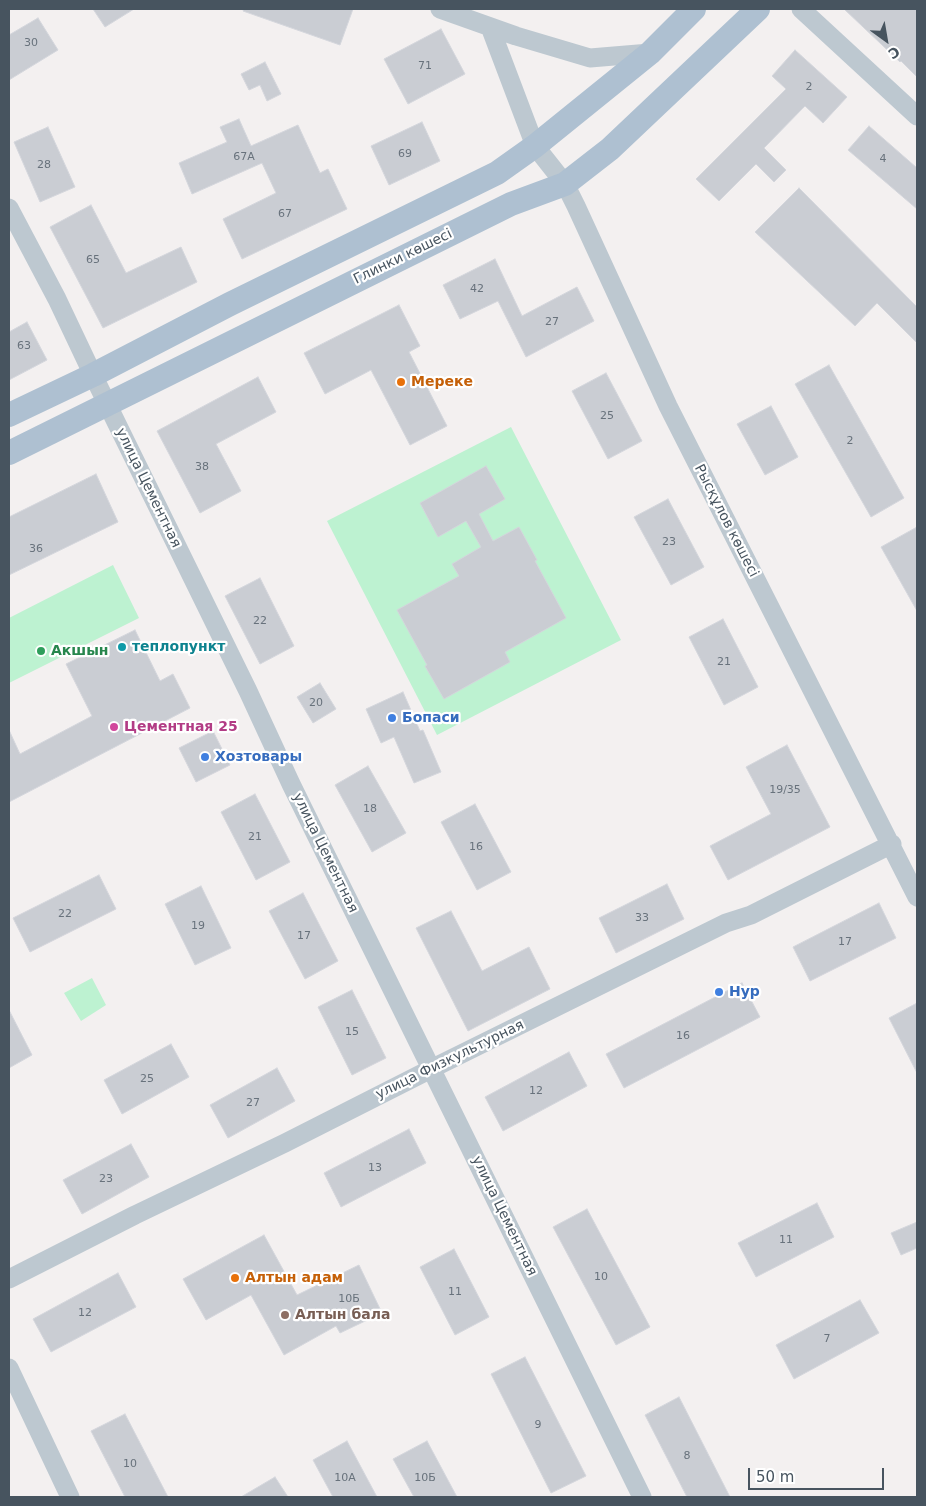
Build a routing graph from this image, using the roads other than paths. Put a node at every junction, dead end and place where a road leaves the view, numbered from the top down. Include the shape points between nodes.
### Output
1 (440, 9) edge
2 (694, 9) edge
3 (758, 9) edge
4 (801, 9) edge
5 (490, 27) junction
6 (650, 53) junction
7 (917, 116) edge
8 (536, 146) junction
9 (565, 184) junction
10 (9, 208) edge
11 (92, 375) junction
12 (106, 403) junction
13 (9, 415) edge
14 (9, 452) edge
15 (892, 844) junction
16 (917, 897) edge
17 (431, 1069) junction
18 (9, 1279) edge
19 (9, 1368) edge
20 (70, 1497) edge
21 (642, 1497) edge

1 - 5 street
2 - 6 main road
3 - 9 main road, Глинки көшесі via 610,149
4 - 7 street
5 - 6 street via 590,58
5 - 8 street, Рысқұлов көшесі
6 - 8 main road
8 - 9 street, Рысқұлов көшесі
8 - 11 main road via 497,173
9 - 12 main road, Глинки көшесі via 511,204
9 - 15 street, Рысқұлов көшесі via 673,415
10 - 11 street, улица Цементная
11 - 12 street, улица Цементная
11 - 13 main road
12 - 14 main road, Глинки көшесі
12 - 17 street, улица Цементная
15 - 16 street, Рысқұлов көшесі
15 - 17 street, улица Физкультурная
17 - 18 street, улица Физкультурная
17 - 21 street, улица Цементная
19 - 20 street

